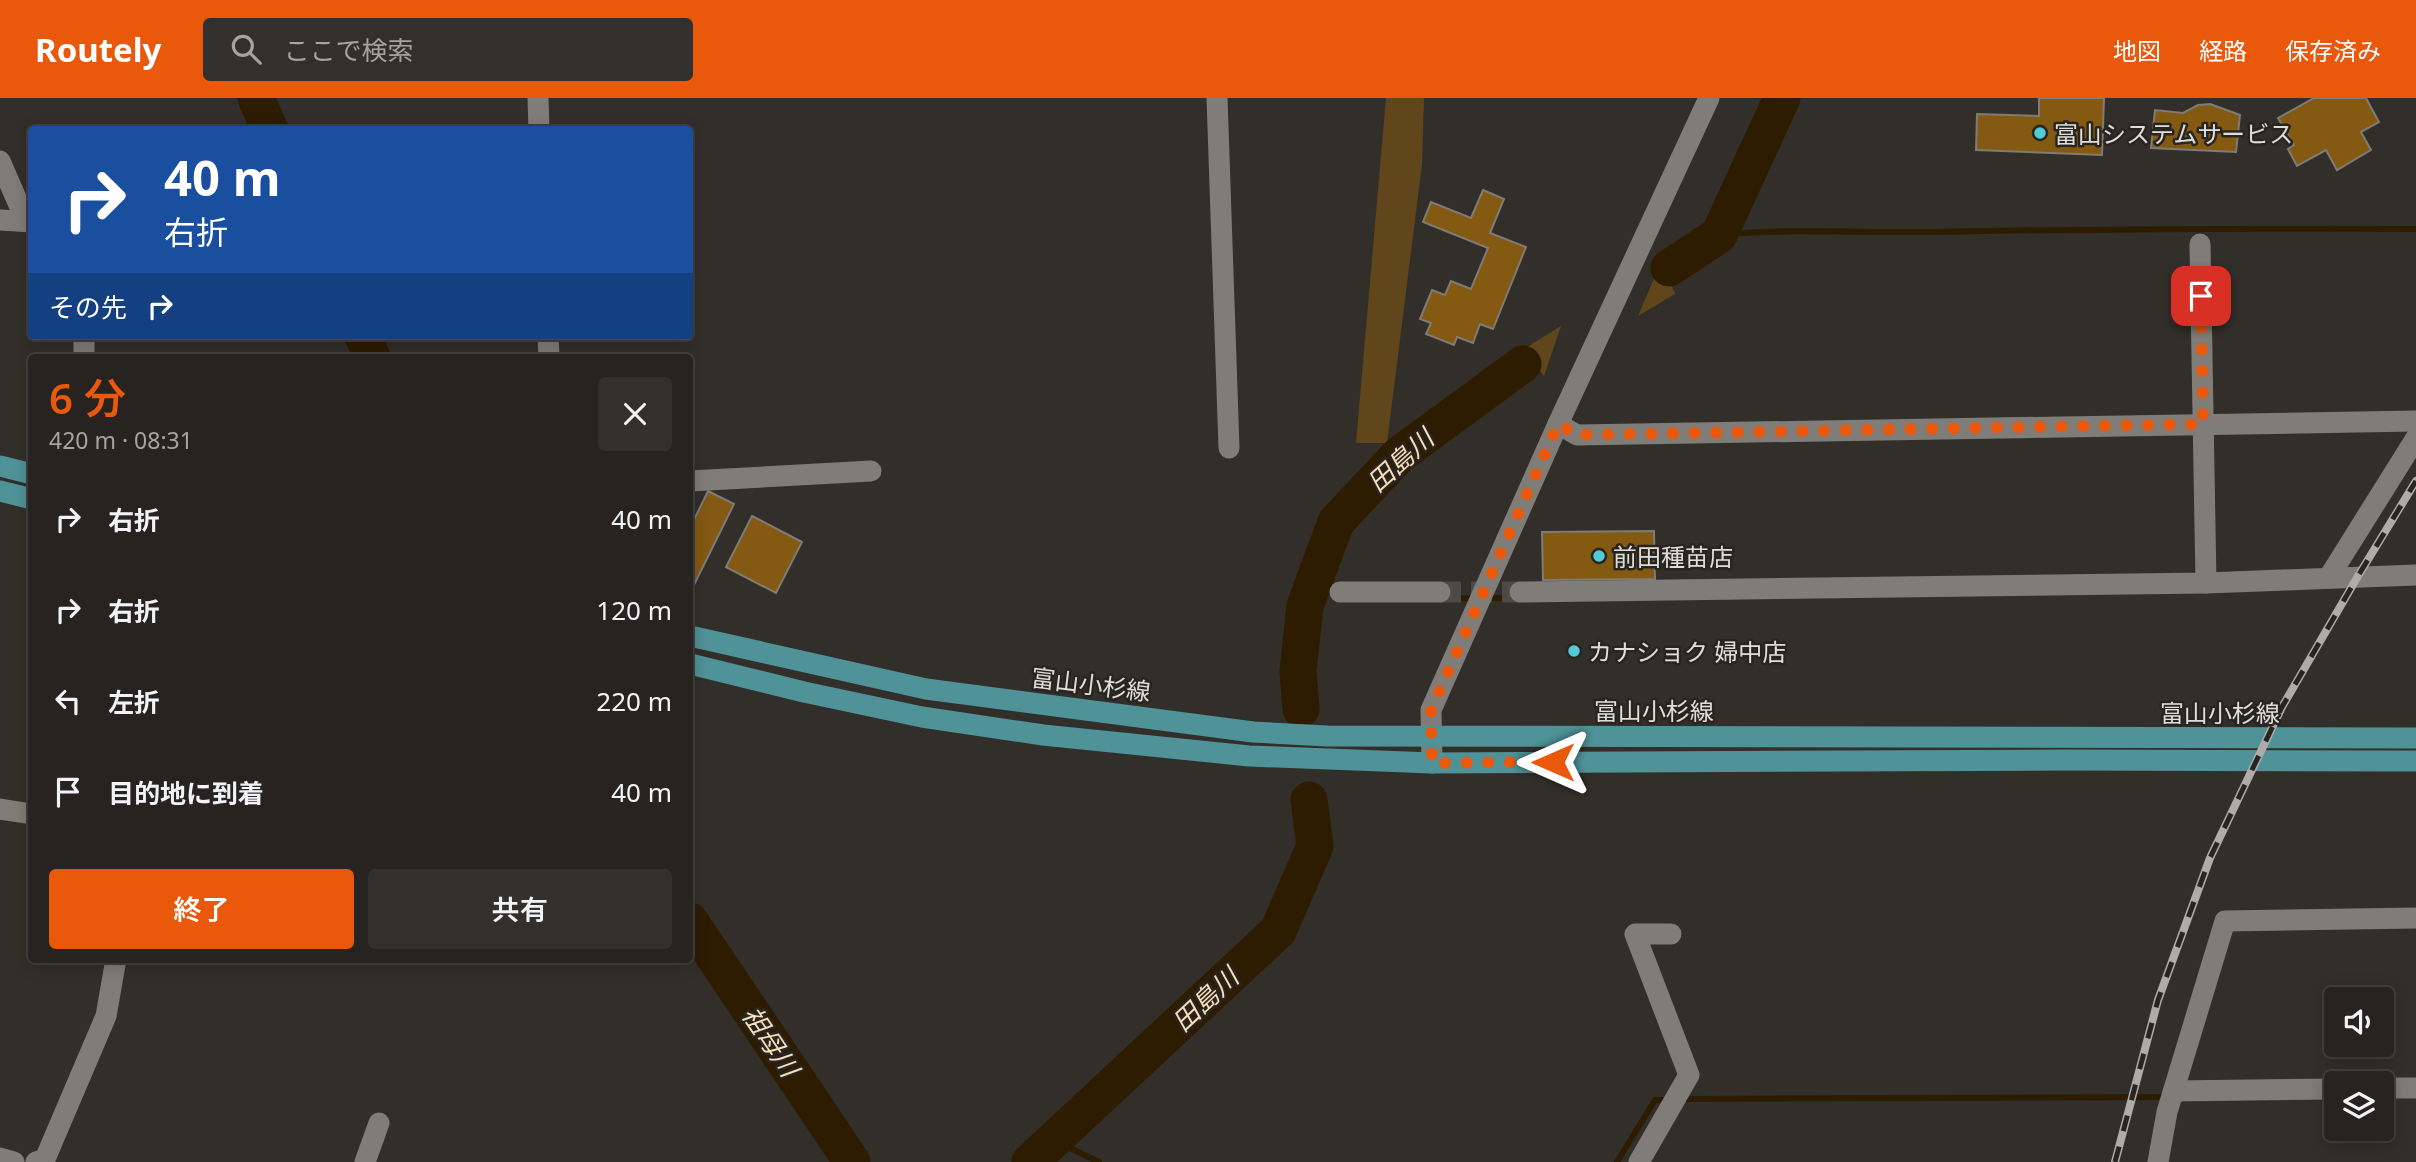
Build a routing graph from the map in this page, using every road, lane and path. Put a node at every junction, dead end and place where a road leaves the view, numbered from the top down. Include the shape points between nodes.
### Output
1 (538, 98) edge
2 (1217, 98) edge
3 (1709, 98) edge
4 (539, 126) edge
5 (0, 161) edge
6 (0, 220) edge
7 (28, 220) edge
8 (28, 222) edge
9 (2200, 244) dead end
10 (2416, 421) edge
11 (1558, 424) junction
12 (2203, 424) junction
13 (2416, 438) edge
14 (1229, 449) dead end
15 (0, 466) edge
16 (871, 471) dead end
17 (28, 473) edge
18 (693, 481) edge
19 (0, 491) edge
20 (28, 498) edge
21 (2416, 575) edge
22 (2329, 578) junction
23 (2206, 583) junction
24 (1340, 592) dead end
25 (1440, 592) tunnel mouth
26 (1520, 592) tunnel mouth
27 (693, 637) edge
28 (693, 665) edge
29 (1430, 735) junction
30 (2416, 738) edge
31 (2416, 761) edge
32 (1432, 763) junction
33 (0, 809) edge
34 (28, 813) edge
35 (2416, 918) edge
36 (1671, 934) dead end
37 (115, 963) edge
38 (2394, 1088) edge
39 (2416, 1088) edge
40 (2324, 1089) edge
41 (2174, 1091) junction
42 (379, 1123) dead end
43 (0, 1158) edge
44 (14, 1162) edge
45 (36, 1162) edge
46 (365, 1162) edge
47 (1639, 1162) edge
48 (2158, 1162) edge

1 - 4 street
2 - 14 street
3 - 11 street
5 - 7 street
6 - 8 street
9 - 12 street
10 - 12 street
11 - 12 street via 1577,435
11 - 29 street via 1431,710
12 - 23 street
13 - 22 street
15 - 17 main road
16 - 18 street
19 - 20 main road
21 - 22 street
22 - 23 street
23 - 26 street
24 - 25 street
27 - 29 main road, 富山小杉線 via 952,692 1253,732
28 - 32 main road, 富山小杉線 via 909,714 1043,735 1249,756
29 - 30 main road, 富山小杉線
29 - 32 street
31 - 32 main road, 富山小杉線
33 - 34 street
35 - 41 street via 2225,921
36 - 47 street via 1635,934 1689,1075
37 - 45 street via 106,1016 45,1159
38 - 39 street
40 - 41 street
41 - 48 street
42 - 46 street
43 - 44 street

